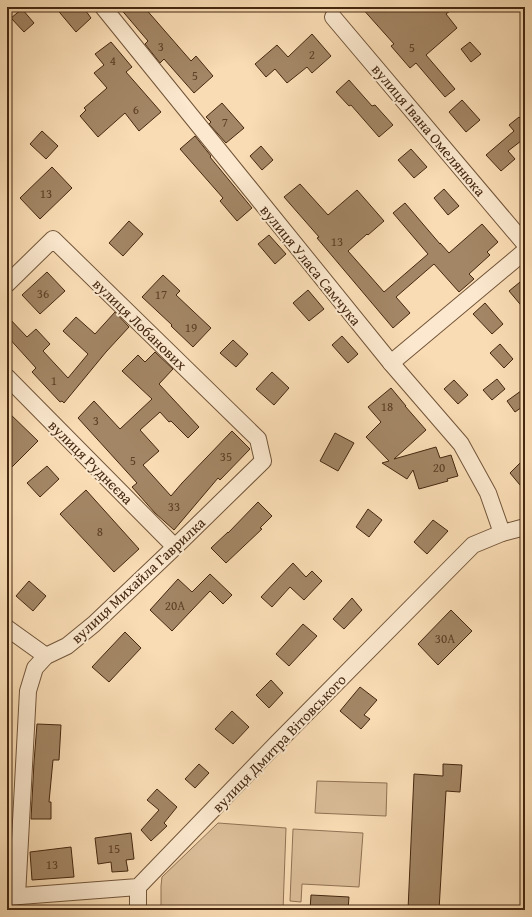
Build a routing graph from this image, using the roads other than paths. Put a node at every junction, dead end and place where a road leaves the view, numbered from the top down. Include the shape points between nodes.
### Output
1 (102, 7) edge
2 (333, 17) dead end
3 (525, 244) edge
4 (525, 251) edge
5 (7, 284) edge
6 (391, 363) junction
7 (7, 376) edge
8 (263, 461) joint
9 (525, 527) edge
10 (502, 533) junction
11 (175, 547) junction
12 (7, 628) edge
13 (46, 656) junction
14 (138, 887) junction
15 (12, 897) edge
16 (138, 910) edge

1 - 6 street, вулиця Уласа Самчука
2 - 3 street, вулиця Івана Омелянюка
4 - 6 street
5 - 8 street, вулиця Лобанових via 54,239 258,439
6 - 10 street, вулиця Уласа Самчука via 461,444 488,493
7 - 11 street, вулиця Руднєєва
8 - 11 street, вулиця Михайла Гаврилка
9 - 10 street, вулиця Дмитра Вітовського
10 - 14 street, вулиця Дмитра Вітовського via 473,545
11 - 13 street, вулиця Михайла Гаврилка via 94,624 67,646
12 - 13 street
13 - 15 street, вулиця Михайла Гаврилка via 35,668 28,691
14 - 15 street
14 - 16 street

